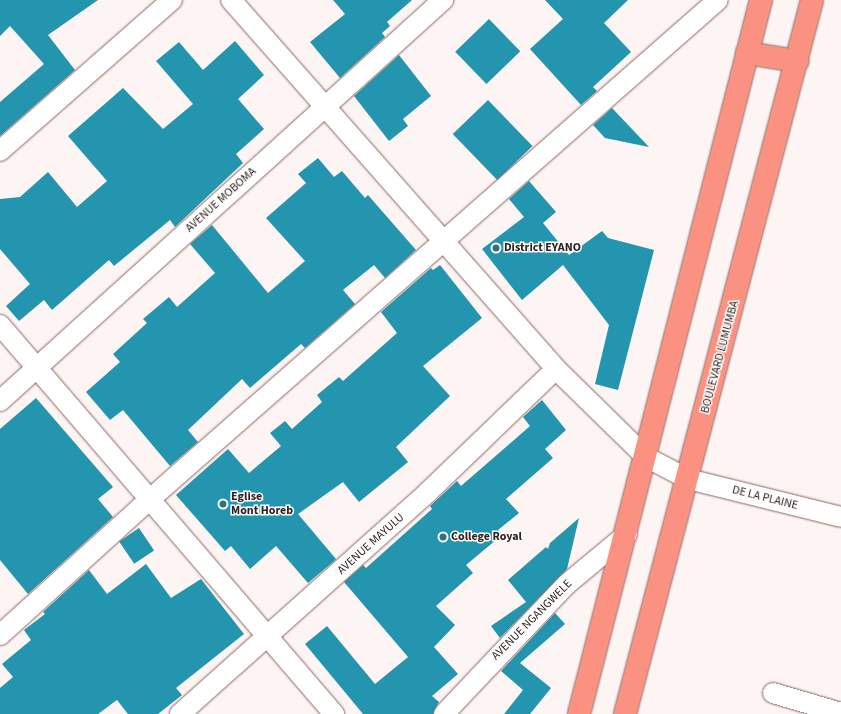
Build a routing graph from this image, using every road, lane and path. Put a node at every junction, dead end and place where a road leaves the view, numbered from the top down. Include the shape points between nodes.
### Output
1 (172, 0) edge
2 (231, 0) edge
3 (443, 0) edge
4 (718, 0) edge
5 (761, 0) edge
6 (812, 0) edge
7 (747, 53) junction
8 (797, 61) junction
9 (325, 106) junction
10 (0, 151) edge
11 (442, 242) junction
12 (0, 325) edge
13 (36, 369) junction
14 (556, 369) junction
15 (0, 401) edge
16 (646, 457) junction
17 (688, 479) junction
18 (149, 500) junction
19 (841, 518) edge
20 (627, 534) junction
21 (0, 635) edge
22 (269, 636) junction
23 (773, 693) dead end
24 (841, 713) edge
25 (180, 714) edge
26 (334, 714) edge
27 (444, 714) edge
28 (579, 714) edge
29 (625, 714) edge

1 - 10 street
2 - 9 street, DE LA PLAINE
3 - 9 street, AVENUE MOBOMA
4 - 11 street
5 - 7 highway
6 - 8 highway, BOULEVARD LUMUMBA
7 - 8 highway
7 - 16 highway
8 - 17 highway, BOULEVARD LUMUMBA
9 - 11 street, DE LA PLAINE
9 - 13 street, AVENUE MOBOMA
11 - 14 street, DE LA PLAINE
11 - 18 street
12 - 13 street
13 - 15 street, AVENUE MOBOMA
13 - 18 street
14 - 16 street, DE LA PLAINE
14 - 22 street, AVENUE MAYULU via 427,493
16 - 17 street, DE LA PLAINE
16 - 20 highway
17 - 19 street, DE LA PLAINE
17 - 29 highway, BOULEVARD LUMUMBA
18 - 21 street
18 - 22 street
20 - 27 street, AVENUE NGANGWELE via 567,584
20 - 28 highway
22 - 25 street, AVENUE MAYULU
22 - 26 street
23 - 24 street

